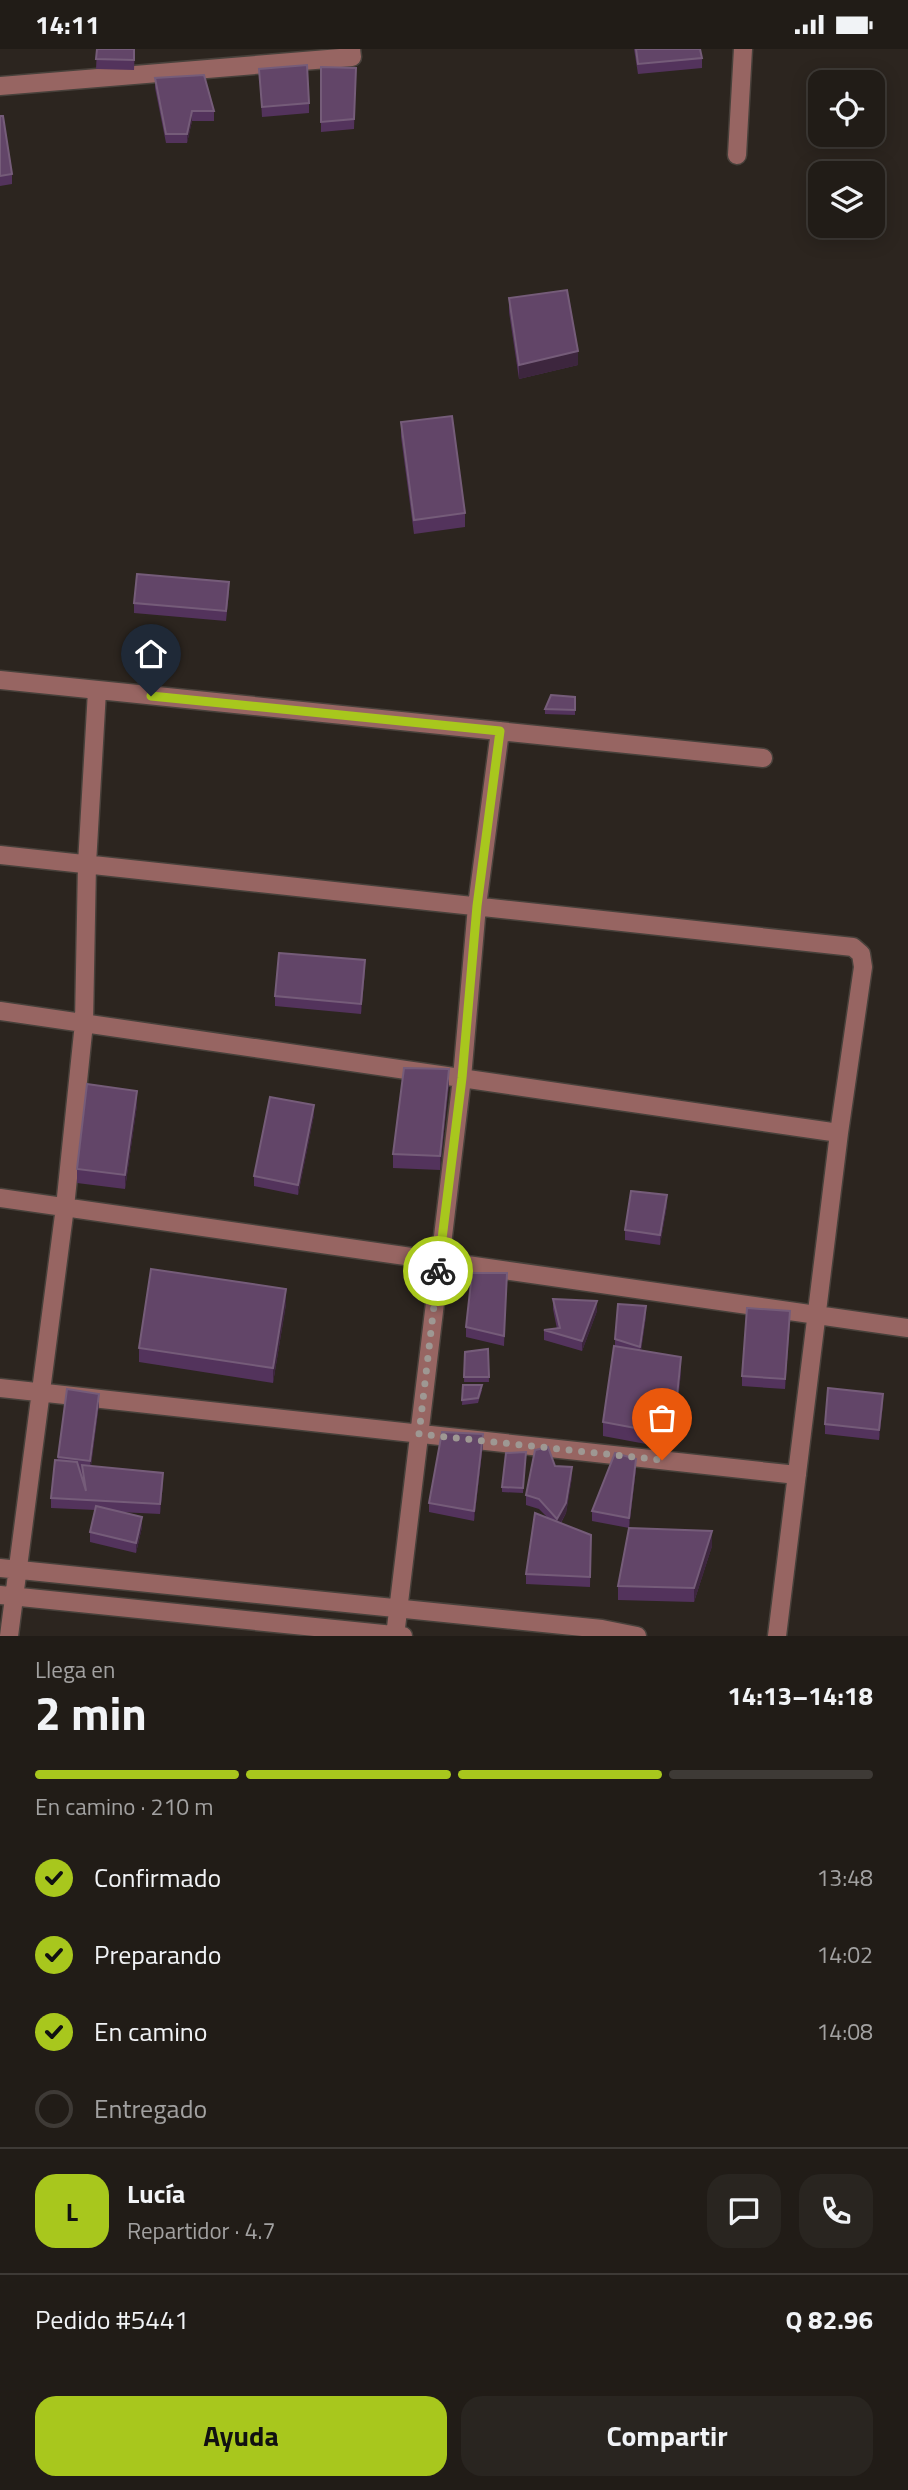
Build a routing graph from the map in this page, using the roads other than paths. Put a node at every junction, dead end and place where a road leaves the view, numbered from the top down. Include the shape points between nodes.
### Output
1 (351, 49) edge
2 (743, 49) edge
3 (0, 86) edge
4 (737, 155) dead end
5 (0, 680) edge
6 (97, 691) junction
7 (500, 731) junction
8 (763, 758) dead end
9 (0, 855) edge
10 (87, 864) junction
11 (477, 906) junction
12 (0, 1011) edge
13 (83, 1023) junction
14 (462, 1078) junction
15 (839, 1133) junction
16 (0, 1198) edge
17 (65, 1207) junction
18 (439, 1261) junction
19 (817, 1315) junction
20 (908, 1328) edge
21 (0, 1388) edge
22 (38, 1392) junction
23 (419, 1434) junction
24 (797, 1475) junction
25 (8, 1568) edge
26 (7, 1596) edge
27 (398, 1608) junction
28 (9, 1636) edge
29 (395, 1636) edge
30 (403, 1636) edge
31 (637, 1636) edge
32 (777, 1636) edge

1 - 3 street via 352,57
2 - 4 street
5 - 6 street
6 - 7 street
6 - 10 street
7 - 8 street
7 - 11 street
9 - 10 street
10 - 11 street
10 - 13 street
11 - 14 street
11 - 15 street via 853,947 861,954 863,967
12 - 13 street
13 - 14 street
13 - 17 street
14 - 15 street
14 - 18 street
15 - 19 street
16 - 17 street
17 - 18 street
17 - 22 street
18 - 19 street
18 - 23 street
19 - 20 street
19 - 24 street
21 - 22 street
22 - 23 street
22 - 25 street
23 - 24 street
23 - 27 street
24 - 32 street
25 - 26 street
25 - 27 street
26 - 28 street
26 - 29 street
27 - 29 street
27 - 31 street
29 - 30 street

